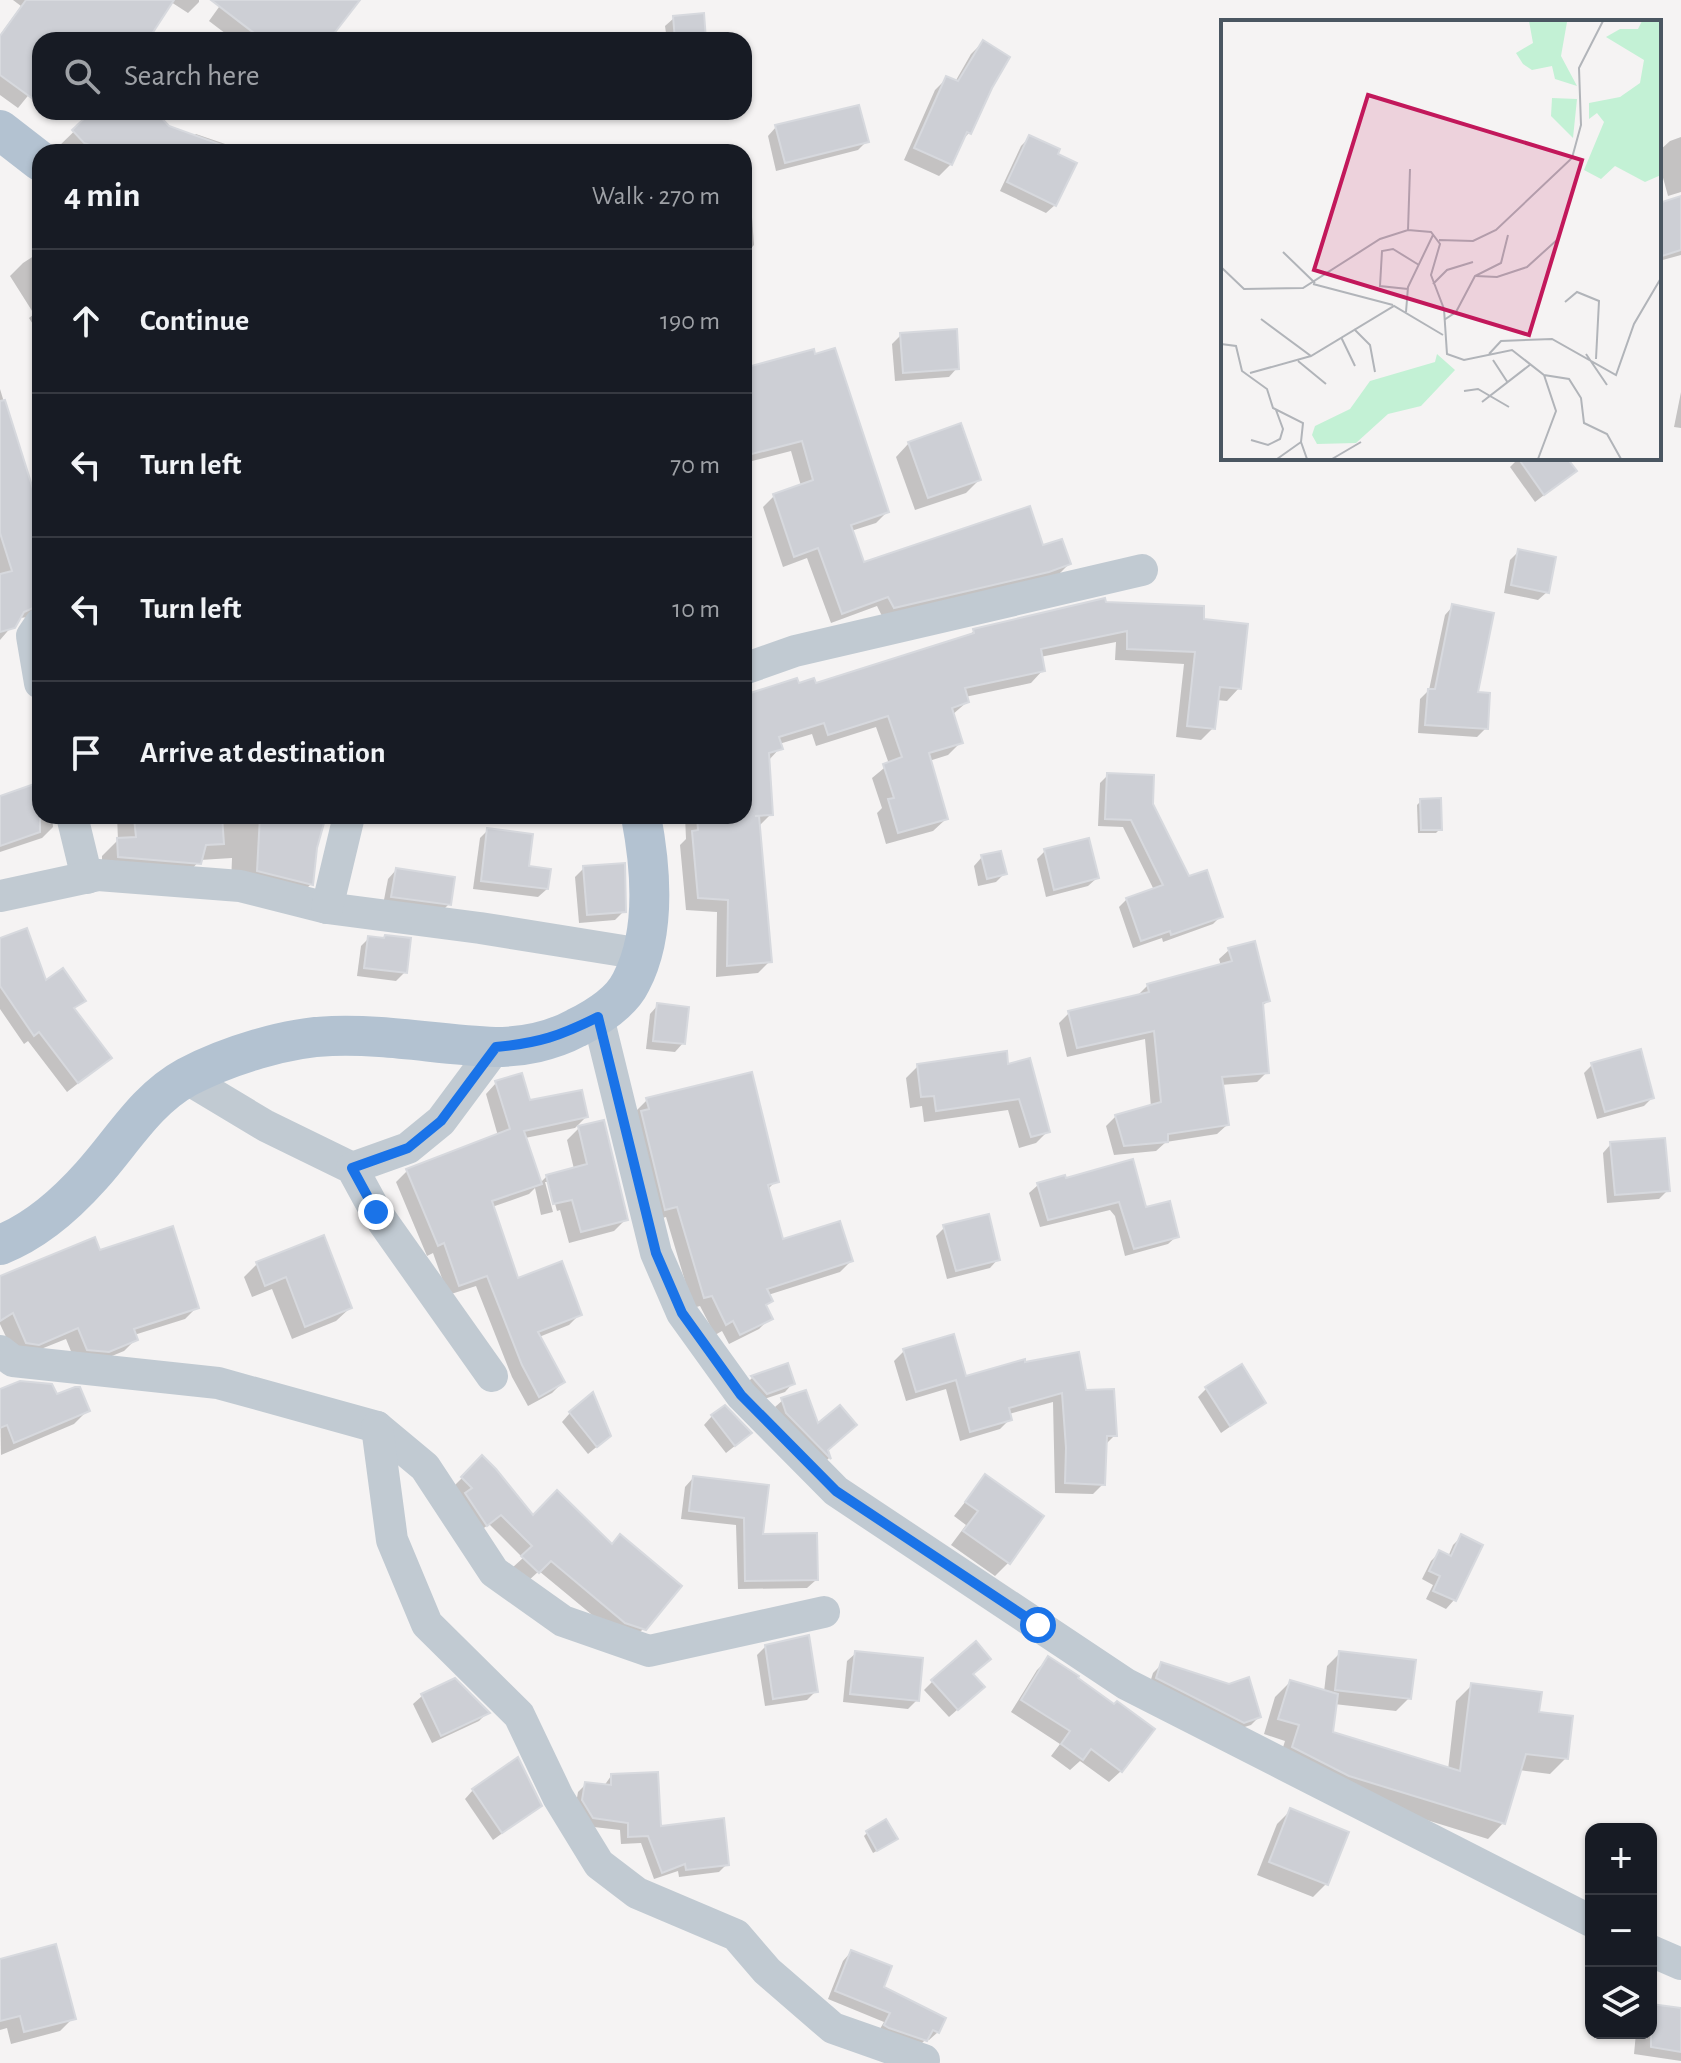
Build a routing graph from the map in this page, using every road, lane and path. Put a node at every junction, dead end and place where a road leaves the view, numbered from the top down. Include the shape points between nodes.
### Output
1 (0, 130) edge
2 (32, 155) edge
3 (1142, 570) dead end
4 (752, 666) edge
5 (74, 824) edge
6 (347, 824) edge
7 (642, 824) edge
8 (87, 878) junction
9 (0, 896) edge
10 (327, 908) junction
11 (642, 954) junction
12 (598, 1017) junction
13 (496, 1047) junction
14 (186, 1078) junction
15 (352, 1168) junction
16 (0, 1245) edge
17 (0, 1351) edge
18 (492, 1376) dead end
19 (377, 1427) junction
20 (824, 1612) dead end
21 (1585, 1918) edge
22 (1657, 1954) edge
23 (1681, 1964) edge
24 (924, 2060) dead end

1 - 2 main road
3 - 4 street via 795,651
5 - 8 street
6 - 10 street
7 - 11 main road via 648,925
8 - 9 street
8 - 10 street via 240,886
10 - 11 street
11 - 12 main road via 630,985
12 - 13 main road via 535,1043
12 - 21 street via 656,1253 682,1313 741,1395 836,1491 1126,1684
13 - 14 main road via 390,1036 329,1036 266,1046
13 - 15 street via 441,1121 408,1148
14 - 15 street via 266,1126
14 - 16 main road via 141,1113 64,1203 40,1224
15 - 18 street via 376,1212
17 - 19 street via 13,1361 218,1383
19 - 20 street via 425,1467 494,1572 563,1621 649,1651
19 - 24 street via 392,1540 427,1624 519,1715 558,1797 599,1864 637,1893 736,1935 767,1971 833,2028
22 - 23 street

